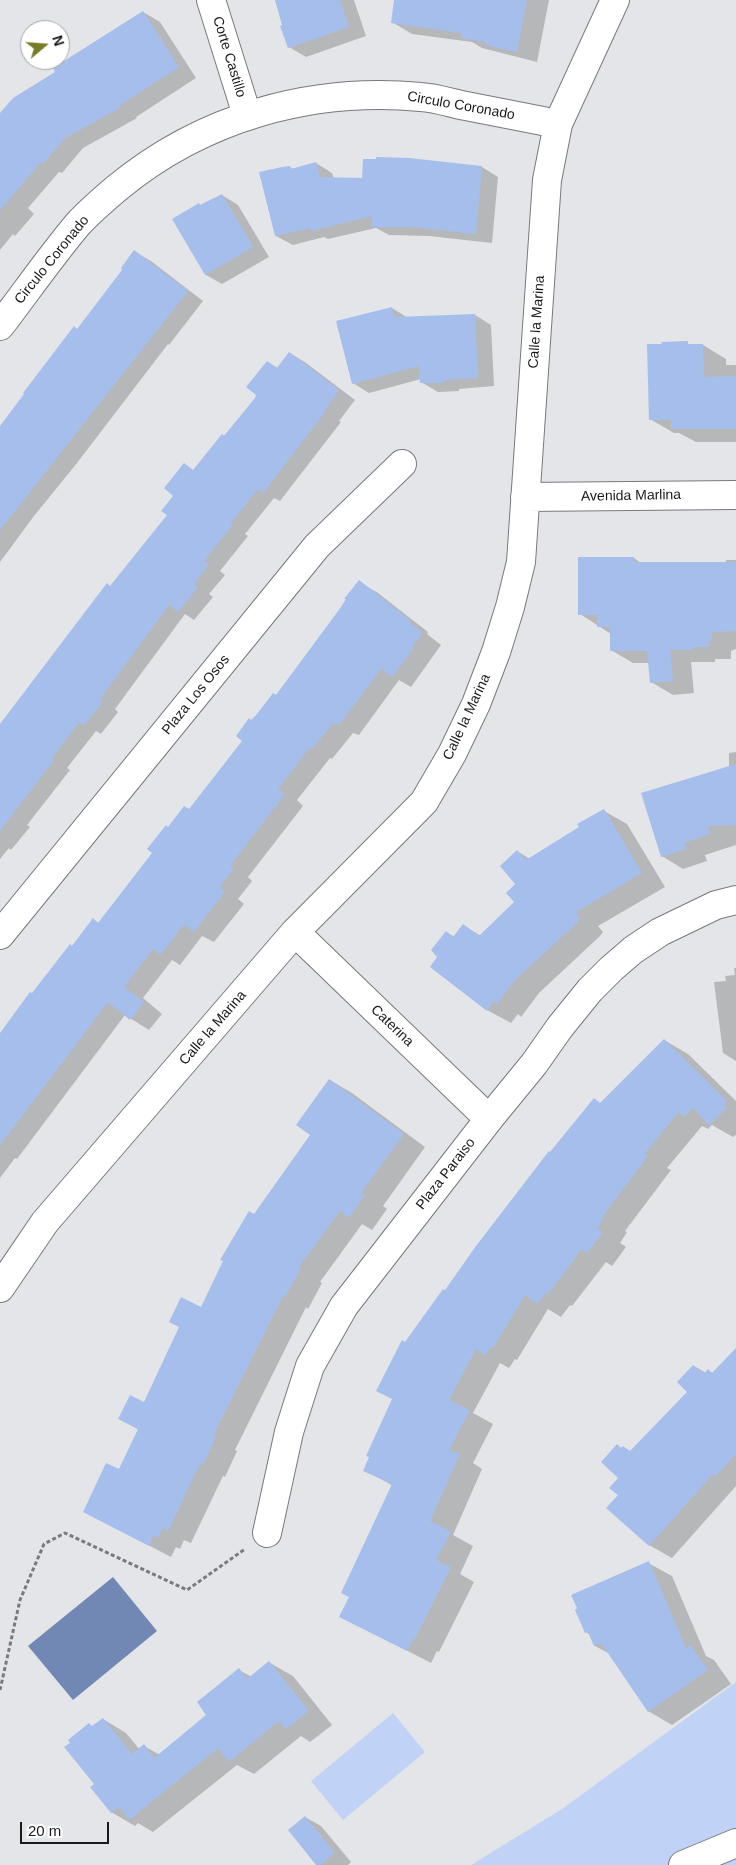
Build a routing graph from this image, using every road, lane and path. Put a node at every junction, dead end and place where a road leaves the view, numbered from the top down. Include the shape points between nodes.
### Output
1 (211, 0) edge
2 (615, 0) edge
3 (246, 115) junction
4 (558, 124) junction
5 (0, 326) edge
6 (402, 464) dead end
7 (736, 495) edge
8 (525, 497) junction
9 (736, 900) edge
10 (296, 932) junction
11 (0, 935) edge
12 (489, 1119) junction
13 (0, 1288) edge
14 (268, 1533) joint
15 (0, 1690) edge
16 (736, 1843) edge
17 (684, 1865) edge

1 - 3 street, Corte Castillo
2 - 4 street, Calle la Marina
3 - 4 street, Circulo Coronado via 327,97 382,94 423,97
3 - 5 street, Circulo Coronado via 170,150 103,200 79,223
4 - 8 street, Calle la Marina via 547,180
6 - 11 street, Plaza Los Osos via 318,546
7 - 8 street, Avenida Marlina
8 - 10 street, Calle la Marina via 521,562 510,608 476,704 452,754 424,802
9 - 12 street, Plaza Paraiso via 716,905 660,932 611,969 590,990
10 - 12 street, Caterina
10 - 13 street, Calle la Marina via 45,1222
12 - 14 street, Plaza Paraiso via 344,1306 310,1366 289,1432
14 - 15 path via 187,1590 65,1533 44,1544 20,1600
16 - 17 street

